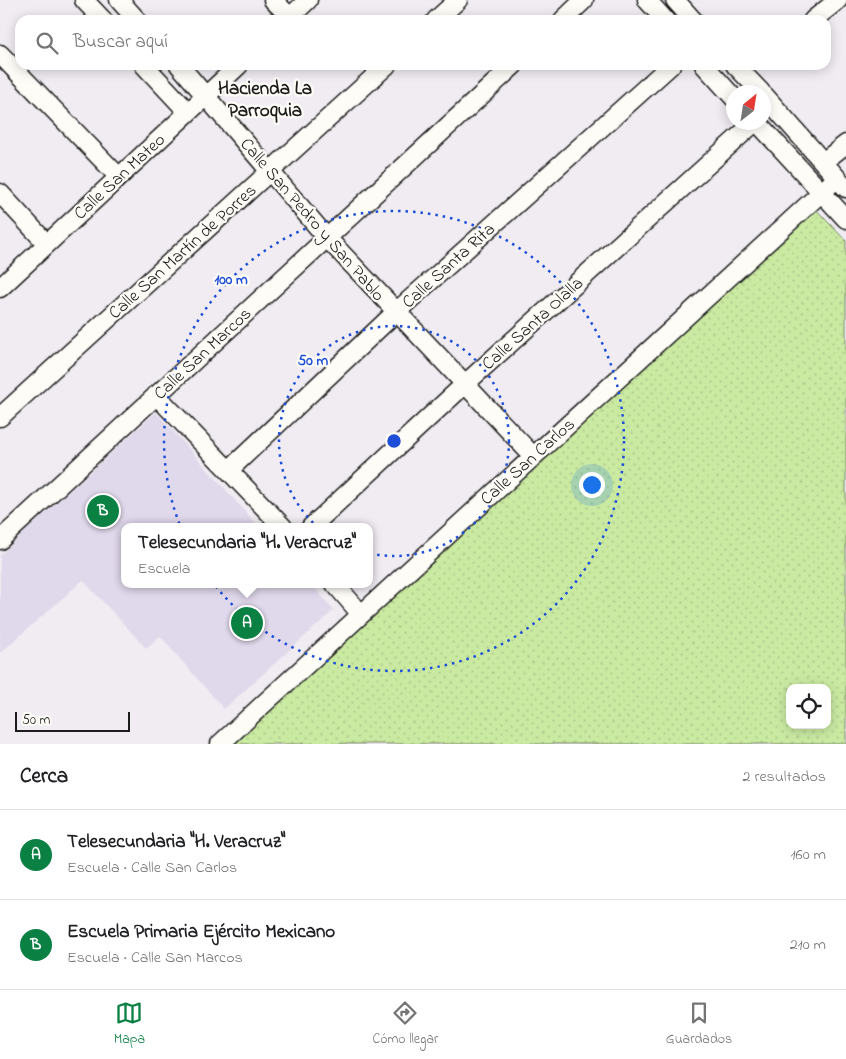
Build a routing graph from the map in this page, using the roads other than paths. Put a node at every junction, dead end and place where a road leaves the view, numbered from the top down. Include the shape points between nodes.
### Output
1 (84, 0) edge
2 (119, 0) edge
3 (273, 0) edge
4 (308, 0) edge
5 (458, 0) edge
6 (584, 0) edge
7 (647, 0) edge
8 (675, 0) edge
9 (838, 0) edge
10 (98, 15) edge
11 (133, 15) edge
12 (285, 15) edge
13 (292, 15) edge
14 (442, 15) edge
15 (568, 15) edge
16 (660, 15) edge
17 (688, 15) edge
18 (819, 15) edge
19 (0, 54) edge
20 (15, 70) edge
21 (15, 70) edge
22 (149, 70) edge
23 (184, 70) edge
24 (234, 70) edge
25 (381, 70) edge
26 (509, 70) edge
27 (665, 70) edge
28 (709, 70) edge
29 (746, 70) edge
30 (756, 85) edge
31 (726, 89) edge
32 (206, 95) junction
33 (771, 103) edge
34 (188, 112) junction
35 (747, 130) edge
36 (763, 130) edge
37 (846, 144) edge
38 (823, 162) junction
39 (269, 172) junction
40 (119, 177) junction
41 (841, 184) edge
42 (0, 193) edge
43 (820, 193) junction
44 (846, 219) edge
45 (327, 238) junction
46 (47, 244) junction
47 (0, 288) edge
48 (396, 312) junction
49 (465, 384) junction
50 (156, 395) junction
51 (0, 417) edge
52 (533, 456) junction
53 (229, 470) junction
54 (279, 523) edge
55 (316, 523) edge
56 (0, 540) edge
57 (338, 588) edge
58 (360, 613) junction
59 (220, 744) edge

1 - 10 street
2 - 11 street
3 - 12 street
4 - 13 street
5 - 14 street
6 - 15 street
7 - 16 street
8 - 17 street
9 - 18 street
19 - 21 street
20 - 40 street
22 - 34 street
23 - 32 street, Calle San Pedro y San Pablo
24 - 32 street, Calle San Mateo
25 - 39 street, Calle San Martín de Porres
26 - 45 street, Calle San Marcos
27 - 48 street, Calle Santa Rita
28 - 31 street
29 - 30 street
32 - 34 street, Calle San Mateo
32 - 39 street, Calle San Pedro y San Pablo
33 - 38 street
34 - 40 street, Calle San Mateo
35 - 49 street, Calle Santa Olalla
36 - 43 street
37 - 38 street
38 - 41 street
39 - 45 street, Calle San Pedro y San Pablo
39 - 51 street, Calle San Martín de Porres
40 - 46 street, Calle San Mateo
41 - 43 street, Calle San Carlos
42 - 46 street
43 - 44 street
43 - 52 street, Calle San Carlos
45 - 48 street, Calle San Pedro y San Pablo
45 - 50 street, Calle San Marcos
46 - 47 street, Calle San Mateo
48 - 49 street, Calle San Pedro y San Pablo
48 - 53 street, Calle Santa Rita
49 - 52 street, Calle San Pedro y San Pablo
49 - 55 street, Calle Santa Olalla
50 - 53 street
50 - 56 street, Calle San Marcos
52 - 58 street, Calle San Carlos
53 - 54 street
57 - 58 street
58 - 59 street, Calle San Carlos

